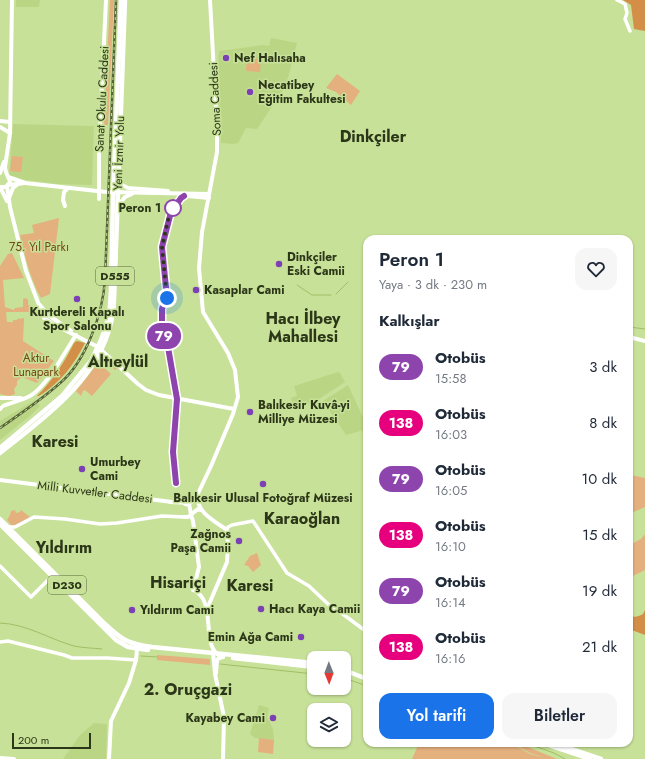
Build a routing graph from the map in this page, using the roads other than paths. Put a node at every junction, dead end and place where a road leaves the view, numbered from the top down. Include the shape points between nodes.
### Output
1 (12, 0) edge
2 (106, 0) edge
3 (121, 0) edge
4 (125, 0) edge
5 (210, 0) edge
6 (617, 0) edge
7 (630, 31) dead end
8 (0, 122) edge
9 (10, 122) junction
10 (118, 125) junction
11 (0, 127) edge
12 (10, 133) junction
13 (8, 146) junction
14 (0, 174) edge
15 (7, 176) junction
16 (118, 176) junction
17 (19, 183) junction
18 (25, 183) junction
19 (7, 186) junction
20 (0, 187) edge
21 (68, 188) junction
22 (131, 189) junction
23 (130, 194) junction
24 (176, 194) junction
25 (184, 196) junction
26 (209, 196) junction
27 (99, 199) dead end
28 (9, 200) junction
29 (65, 206) dead end
30 (10, 207) junction
31 (116, 210) junction
32 (76, 335) junction
33 (633, 338) edge
34 (645, 341) edge
35 (100, 348) junction
36 (29, 396) junction
37 (0, 397) edge
38 (177, 399) junction
39 (1, 408) edge
40 (234, 409) junction
41 (0, 448) edge
42 (0, 454) edge
43 (0, 480) edge
44 (176, 483) dead end
45 (198, 495) junction
46 (170, 502) junction
47 (201, 510) junction
48 (190, 515) junction
49 (184, 517) joint
50 (0, 519) edge
51 (0, 524) edge
52 (8, 527) junction
53 (227, 530) junction
54 (0, 566) edge
55 (52, 576) junction
56 (207, 609) junction
57 (363, 629) edge
58 (0, 642) edge
59 (137, 647) junction
60 (215, 655) junction
61 (136, 660) junction
62 (307, 662) edge
63 (307, 666) edge
64 (351, 669) edge
65 (351, 673) edge
66 (363, 674) edge
67 (363, 677) edge
68 (555, 747) edge
69 (565, 747) edge
70 (0, 758) edge
71 (14, 759) edge
72 (109, 759) edge
73 (224, 759) edge
74 (590, 759) edge
75 (601, 759) edge

1 - 9 main road
2 - 27 main road, Sanat Okulu Caddesi
3 - 10 highway, Yeni İzmir Yolu / D555
4 - 10 highway, Yeni İzmir Yolu / D555
5 - 26 main road, Soma Caddesi via 217,152
6 - 7 street via 625,4 625,19
8 - 9 main road
9 - 12 main road
10 - 16 highway, Yeni İzmir Yolu / D555
10 - 35 highway, Yeni İzmir Yolu / D555 via 110,306
11 - 12 main road
12 - 13 main road
13 - 14 main road
13 - 15 main road via 5,167
14 - 15 main road
15 - 18 main road
15 - 19 main road via 10,182
16 - 22 main road via 125,187
16 - 31 highway, Yeni İzmir Yolu / D555
17 - 18 main road
17 - 19 main road
17 - 28 main road via 11,191
18 - 21 main road
19 - 20 main road
19 - 28 main road
20 - 30 main road
21 - 24 main road
21 - 29 main road via 64,192
22 - 23 main road via 128,191
22 - 24 main road via 159,190
23 - 24 main road
23 - 31 main road via 122,199
24 - 25 main road
24 - 26 main road
25 - 26 main road
25 - 38 main road via 171,212 162,249 167,298 162,309 162,330 168,347
26 - 40 main road, Soma Caddesi via 199,268 202,308 236,370 238,397
28 - 30 main road
30 - 32 main road via 26,271 44,318
31 - 35 highway, Yeni İzmir Yolu / D555 via 113,316
32 - 35 main road
32 - 36 main road via 50,375
33 - 34 main road
35 - 38 main road via 146,390
35 - 41 highway, Yeni İzmir Yolu / D555 via 62,396
35 - 42 highway, Yeni İzmir Yolu / D555 via 88,371 60,404
36 - 37 main road
36 - 39 main road
37 - 39 main road via 3,400
38 - 40 main road
38 - 44 main road via 173,452
40 - 45 main road, Soma Caddesi
43 - 46 main road, Milli Kuvvetler Caddesi
45 - 46 main road via 192,502
45 - 47 main road
46 - 48 main road, Milli Kuvvetler Caddesi via 189,505
47 - 48 main road via 198,509
47 - 53 main road
48 - 49 main road
48 - 56 main road via 199,568 193,590 201,596
49 - 52 street via 162,516 100,524 34,517 15,527
50 - 52 highway, D230
51 - 55 highway, D230
52 - 59 highway, D230 via 120,638
53 - 56 main road via 227,562
53 - 57 street via 232,525 253,521 286,573 309,586
54 - 55 street via 31,597
55 - 59 highway, D230 via 116,640 124,645
56 - 60 main road via 209,634
58 - 61 street via 8,641 72,658
59 - 60 highway, D230
59 - 60 highway, D230
59 - 61 main road
60 - 62 highway, D230
60 - 63 highway, D230
60 - 73 main road via 216,679 223,710
61 - 72 main road via 129,683 111,721
64 - 66 highway
65 - 67 highway
68 - 74 highway
69 - 75 highway
70 - 71 main road

